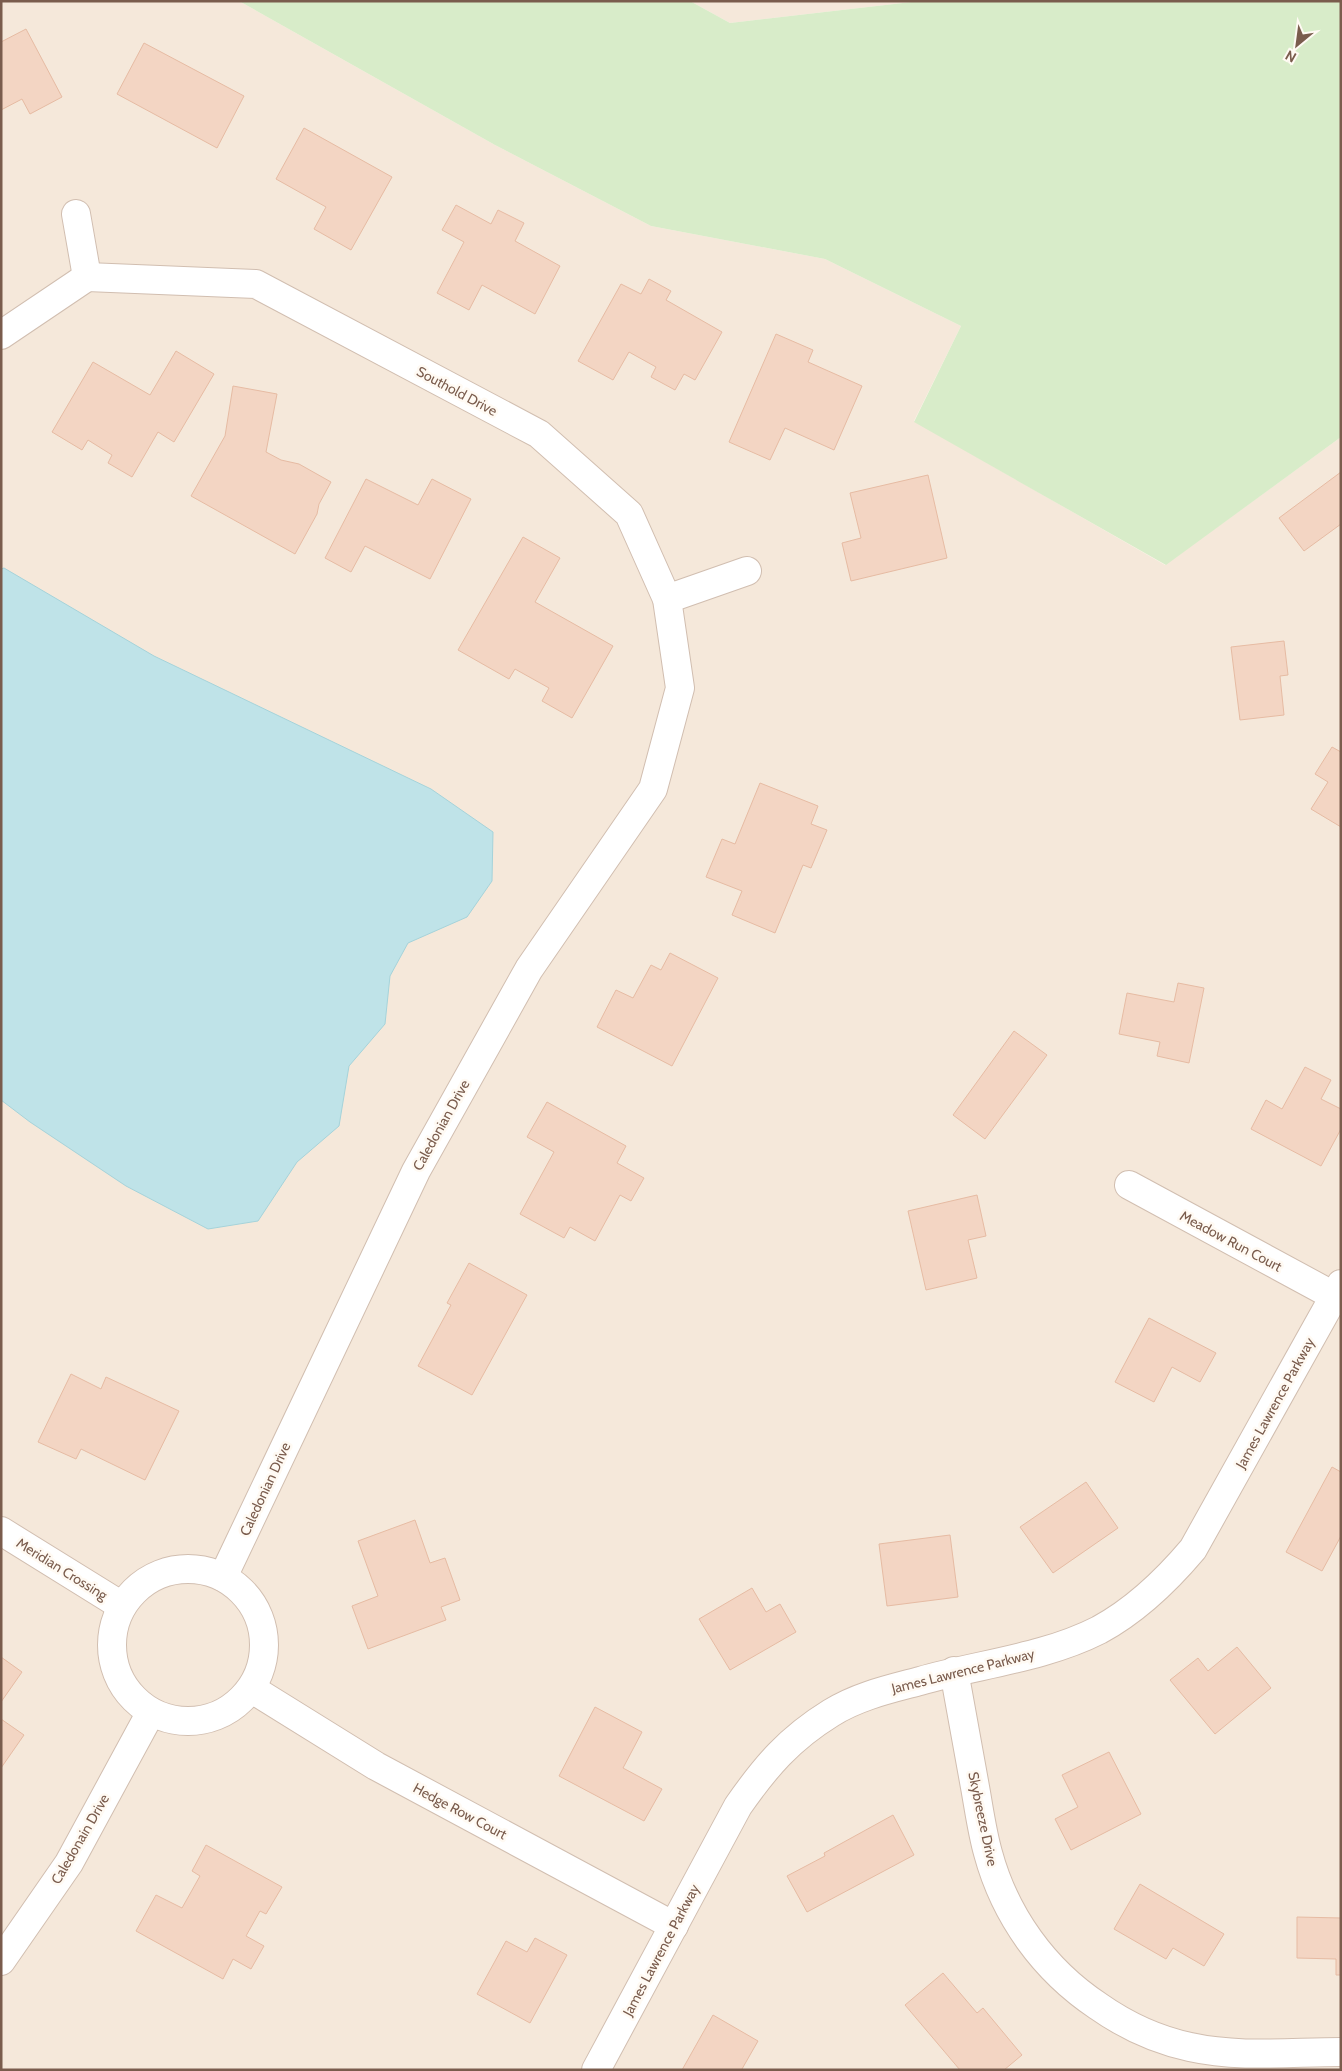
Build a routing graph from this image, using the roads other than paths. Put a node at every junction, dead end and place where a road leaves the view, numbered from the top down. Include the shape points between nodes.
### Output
1 (76, 214) dead end
2 (87, 277) junction
3 (1, 335) edge
4 (747, 571) dead end
5 (667, 599) junction
6 (680, 688) joint
7 (1129, 1185) dead end
8 (1337, 1290) edge
9 (1, 1531) edge
10 (223, 1577) junction
11 (122, 1606) junction
12 (954, 1672) junction
13 (252, 1689) junction
14 (151, 1712) junction
15 (674, 1926) junction
16 (1, 1962) edge
17 (1341, 2052) edge
18 (596, 2070) edge

1 - 2 street
2 - 3 street
2 - 5 street, Southold Drive via 256,284 539,434 629,514
4 - 5 street
5 - 6 street, Southold Drive
6 - 10 street, Caledonian Drive via 653,789 529,969 416,1170
7 - 8 street, Meadow Run Court
8 - 12 street, James Lawrence Parkway via 1212,1518 1193,1549 1172,1574 1138,1605 1073,1641
9 - 11 street, Meridian Crossing
10 - 11 street via 195,1569 166,1572 141,1584
10 - 13 street via 248,1597 263,1626 264,1659
11 - 14 street via 112,1635 114,1665 128,1692
12 - 15 street, James Lawrence Parkway via 865,1696 832,1712 795,1738 764,1769 738,1806
12 - 17 street, Skybreeze Drive via 988,1853 1001,1891 1018,1925 1045,1962 1116,2019 1157,2038 1223,2052
13 - 14 street via 232,1708 206,1720 178,1721
13 - 15 street, Hedge Row Court via 376,1766
14 - 16 street, Caledonain Drive via 69,1864
15 - 18 street, James Lawrence Parkway

